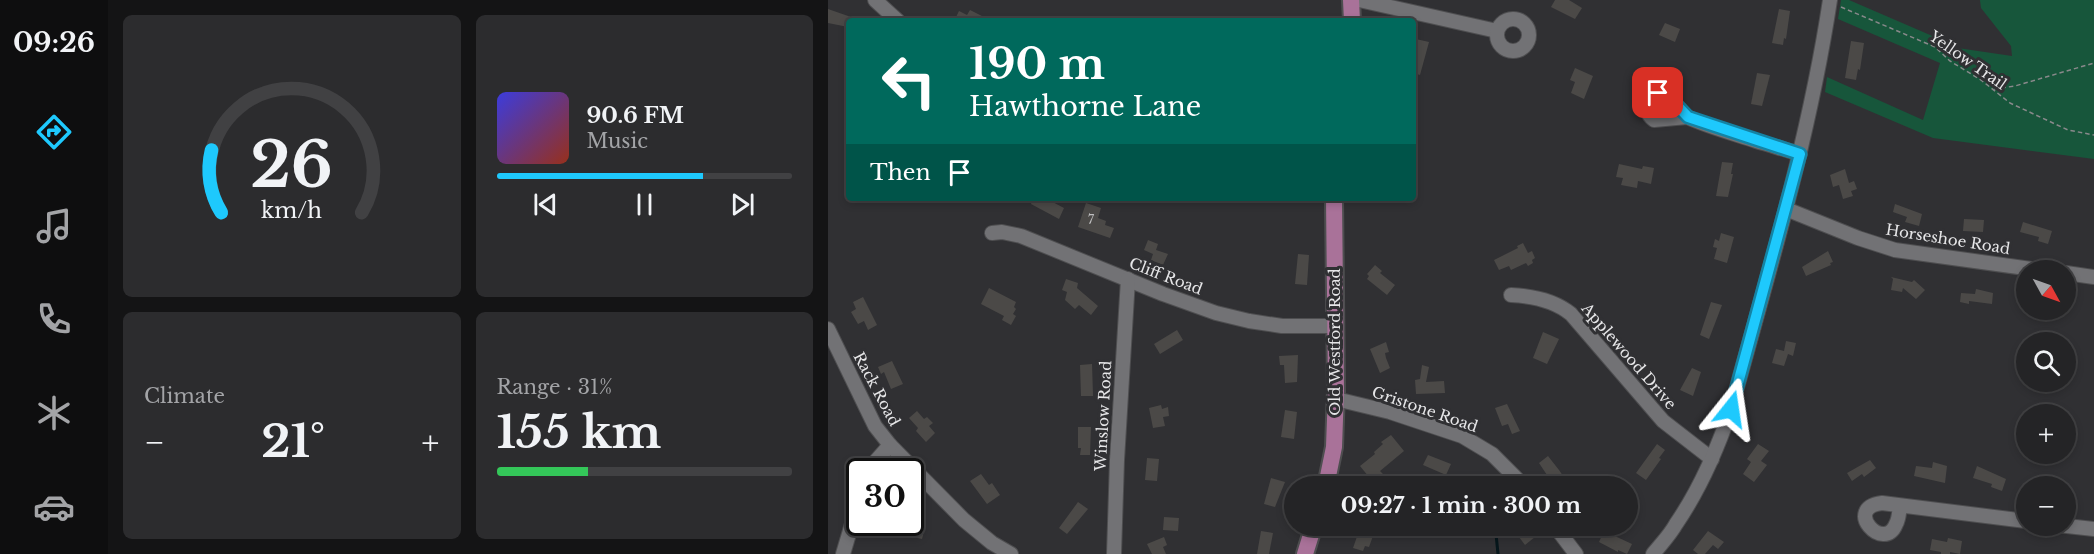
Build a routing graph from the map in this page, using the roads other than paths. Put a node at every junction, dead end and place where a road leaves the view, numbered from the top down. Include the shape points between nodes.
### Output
1 (875, 0) edge
2 (1351, 0) edge
3 (1359, 0) edge
4 (1829, 3) edge
5 (895, 18) edge
6 (1352, 18) edge
7 (1497, 32) dead end
8 (1688, 117) dead end
9 (1800, 154) junction
10 (1334, 201) edge
11 (1786, 209) junction
12 (992, 233) dead end
13 (2016, 267) edge
14 (2076, 274) edge
15 (2094, 277) edge
16 (1128, 279) junction
17 (1511, 295) dead end
18 (1335, 326) junction
19 (828, 329) edge
20 (1336, 399) junction
21 (890, 445) junction
22 (878, 458) edge
23 (1712, 459) junction
24 (1328, 476) edge
25 (1514, 476) edge
26 (1900, 506) dead end
27 (2016, 520) edge
28 (2076, 527) edge
29 (2094, 529) edge
30 (848, 536) edge
31 (1311, 536) edge
32 (1562, 536) edge
33 (843, 554) edge
34 (1011, 554) edge
35 (1114, 554) edge
36 (1305, 554) edge
37 (1576, 554) edge
38 (1653, 554) edge

1 - 5 street
2 - 6 main road
3 - 7 street
4 - 9 street
8 - 9 street
9 - 11 street
10 - 18 main road, Old Westford Road
11 - 13 street, Horseshoe Road via 1895,250
11 - 23 street via 1731,409
12 - 16 street, Cliff Road via 1021,236
14 - 15 street
16 - 18 street, Cliff Road via 1216,313 1249,321 1282,326
16 - 35 street, Winslow Road
17 - 23 street, Applewood Drive via 1543,299 1571,314 1663,421
18 - 20 main road, Old Westford Road
19 - 21 street, Rack Road via 875,426
20 - 24 main road, Old Westford Road
20 - 25 street, Gristone Road via 1462,436 1492,454
21 - 22 street
21 - 34 street, Rack Road via 964,520
23 - 38 street via 1681,518
26 - 27 street
28 - 29 street
30 - 33 street
31 - 36 main road
32 - 37 street

